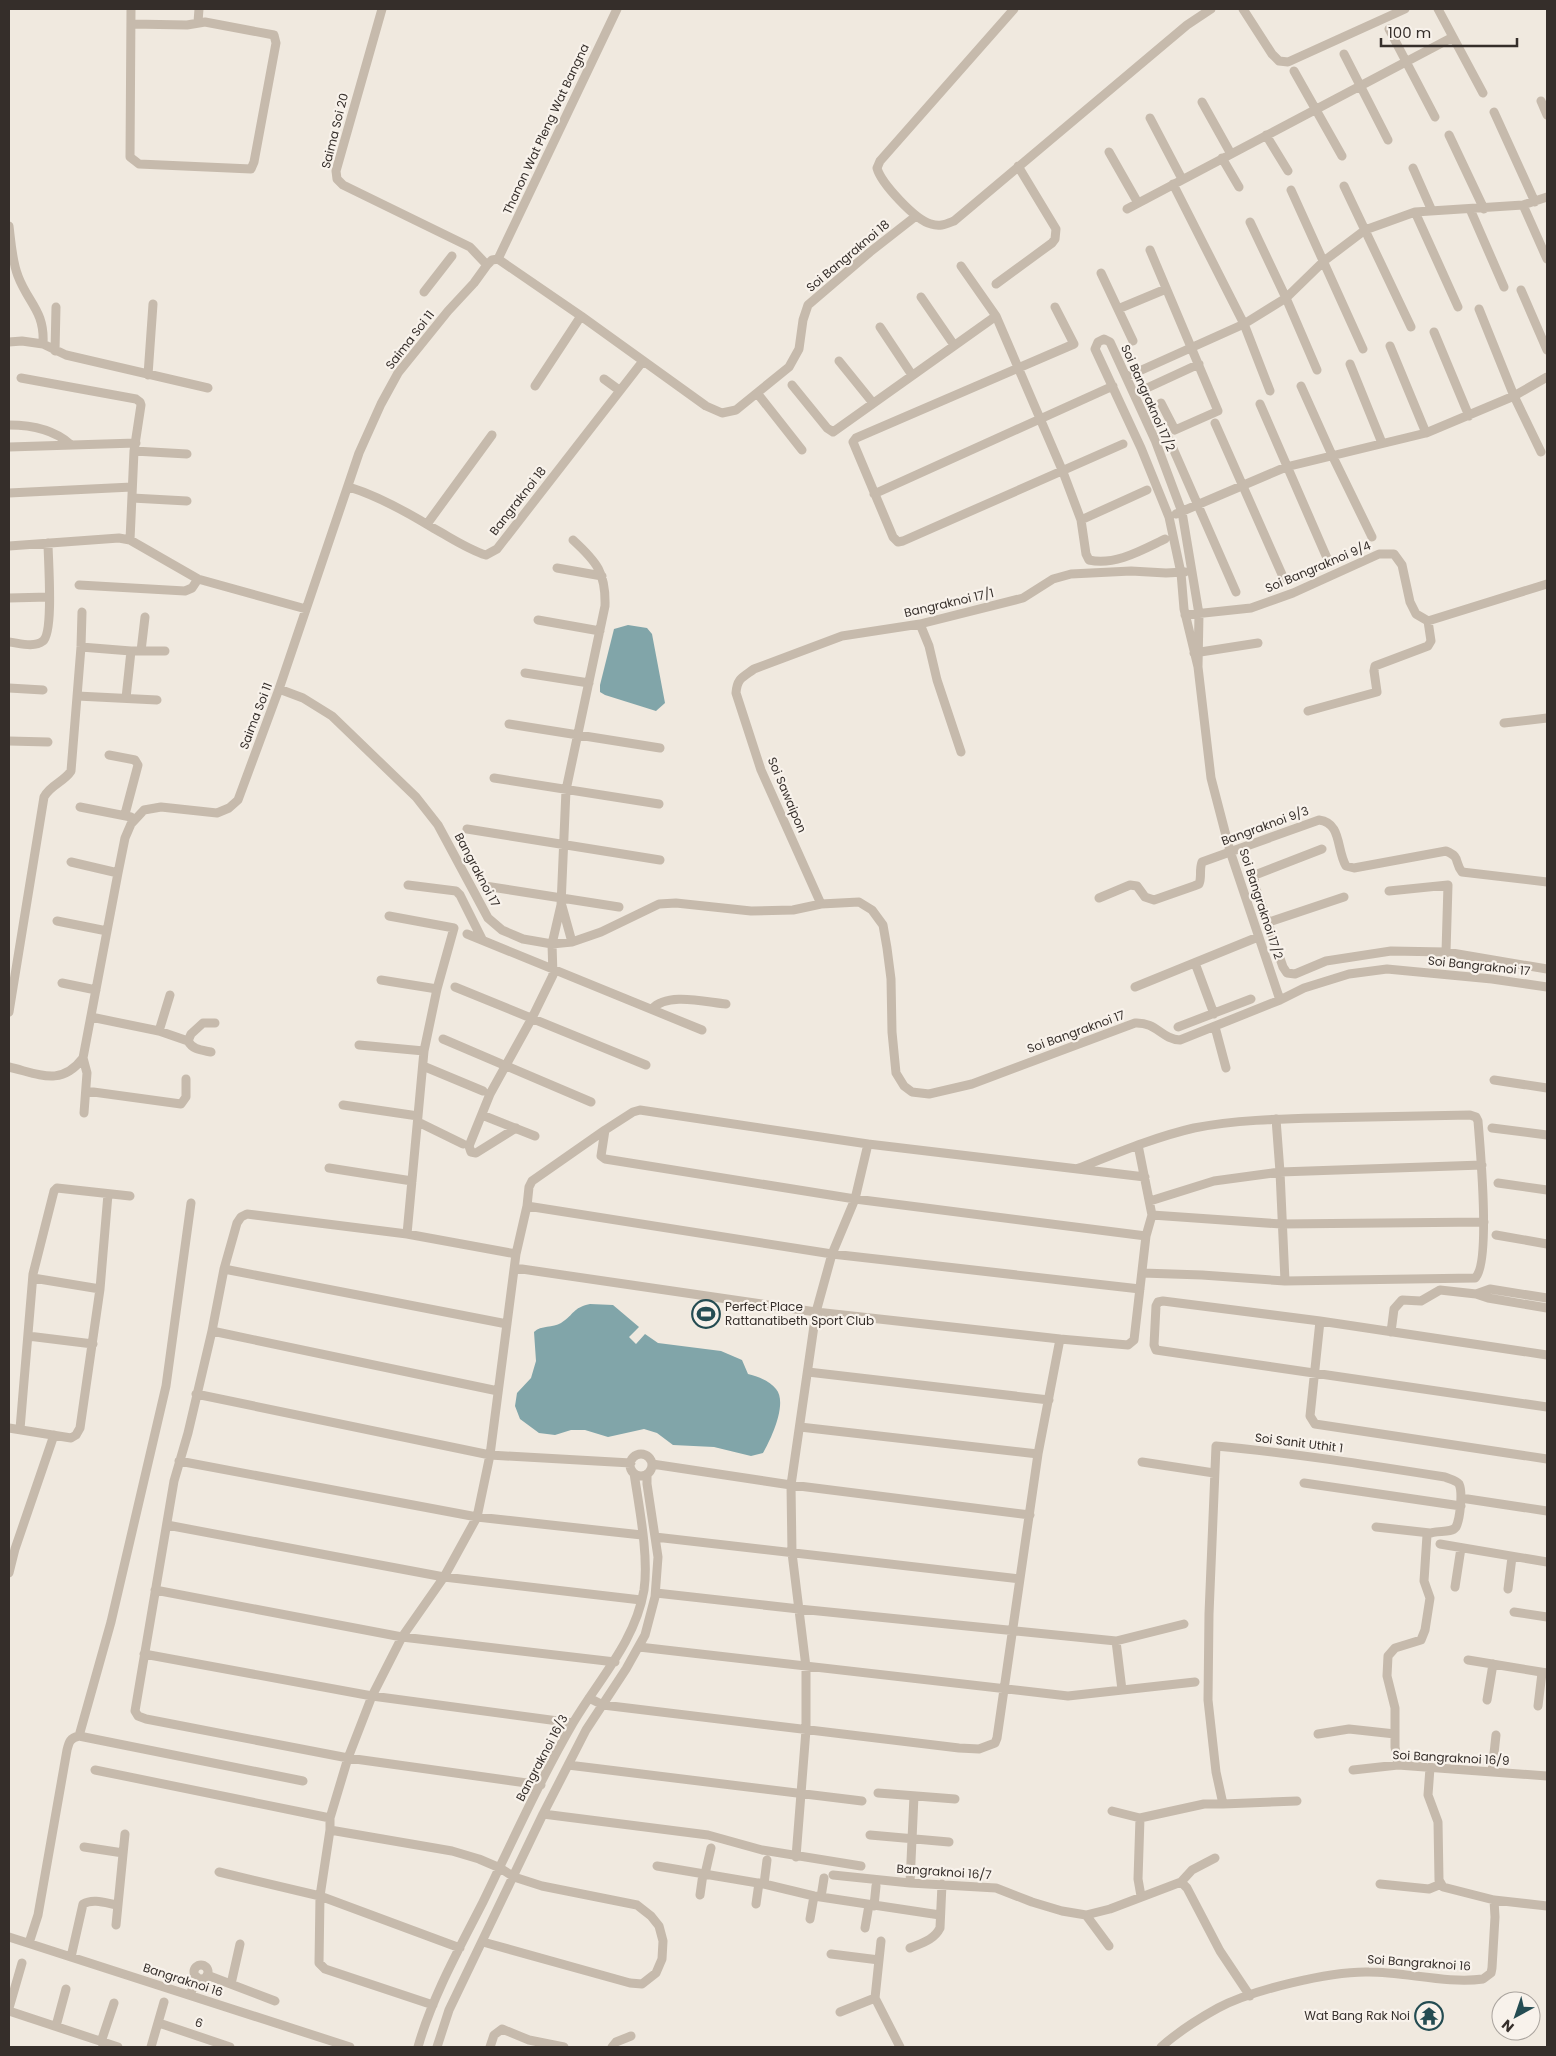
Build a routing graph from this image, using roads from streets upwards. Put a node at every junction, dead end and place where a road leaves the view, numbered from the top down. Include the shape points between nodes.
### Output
1 (131, 9) edge
2 (200, 9) edge
3 (382, 9) edge
4 (617, 9) edge
5 (1014, 9) edge
6 (1211, 9) edge
7 (1243, 9) edge
8 (1405, 9) edge
9 (1438, 9) edge
10 (198, 22) junction
11 (132, 24) junction
12 (1390, 29) dead end
13 (1453, 37) junction
14 (1344, 54) dead end
15 (1406, 62) junction
16 (1294, 71) dead end
17 (1360, 86) junction
18 (1483, 93) dead end
19 (1541, 101) dead end
20 (1202, 102) dead end
21 (1317, 108) junction
22 (1494, 112) dead end
23 (1547, 115) edge
24 (1435, 117) dead end
25 (1150, 118) dead end
26 (1266, 135) junction
27 (1449, 136) dead end
28 (1388, 140) dead end
29 (1109, 152) dead end
30 (1226, 156) junction
31 (1342, 156) dead end
32 (1018, 166) junction
33 (1413, 168) dead end
34 (1288, 172) dead end
35 (1182, 179) junction
36 (1173, 184) junction
37 (1344, 186) dead end
38 (1239, 187) dead end
39 (1291, 190) dead end
40 (1547, 197) edge
41 (1535, 202) junction
42 (1138, 203) junction
43 (1523, 206) junction
44 (1128, 209) dead end
45 (1470, 209) junction
46 (1484, 209) junction
47 (1432, 211) junction
48 (1414, 212) junction
49 (916, 216) junction
50 (1250, 222) dead end
51 (9, 226) edge
52 (1365, 230) junction
53 (1150, 250) dead end
54 (452, 256) dead end
55 (498, 259) junction
56 (1547, 259) edge
57 (1324, 261) junction
58 (487, 265) junction
59 (961, 266) dead end
60 (1101, 273) dead end
61 (996, 284) dead end
62 (1504, 287) dead end
63 (1166, 289) junction
64 (1521, 290) dead end
65 (424, 292) dead end
66 (921, 297) dead end
67 (1286, 298) junction
68 (153, 304) dead end
69 (56, 307) dead end
70 (1055, 307) dead end
71 (1458, 307) dead end
72 (1118, 309) junction
73 (1479, 309) dead end
74 (582, 316) junction
75 (996, 316) junction
76 (1244, 324) junction
77 (880, 327) dead end
78 (1411, 327) dead end
79 (1434, 332) dead end
80 (1133, 341) dead end
81 (9, 342) edge
82 (43, 344) junction
83 (954, 345) junction
84 (1390, 346) dead end
85 (1192, 347) junction
86 (1363, 349) dead end
87 (1547, 350) edge
88 (55, 351) junction
89 (643, 360) junction
90 (839, 361) dead end
91 (1199, 364) junction
92 (1350, 364) dead end
93 (1018, 370) junction
94 (1317, 370) dead end
95 (148, 375) junction
96 (912, 375) junction
97 (1126, 376) junction
98 (1547, 377) edge
99 (21, 378) dead end
100 (604, 379) dead end
101 (792, 385) dead end
102 (535, 386) dead end
103 (1113, 386) junction
104 (1301, 386) dead end
105 (208, 388) dead end
106 (619, 390) junction
107 (1270, 391) dead end
108 (757, 393) junction
109 (1134, 394) junction
110 (1514, 396) junction
111 (873, 403) junction
112 (1161, 403) dead end
113 (1260, 404) dead end
114 (1469, 416) junction
115 (1040, 419) junction
116 (1215, 423) dead end
117 (9, 425) edge
118 (1426, 433) junction
119 (492, 435) dead end
120 (1168, 437) dead end
121 (1382, 443) junction
122 (70, 444) junction
123 (1123, 444) dead end
124 (9, 447) edge
125 (135, 447) junction
126 (802, 450) dead end
127 (1541, 452) dead end
128 (187, 454) dead end
129 (1332, 455) junction
130 (1286, 467) junction
131 (1063, 472) junction
132 (1242, 486) junction
133 (132, 487) junction
134 (349, 487) junction
135 (1147, 490) dead end
136 (9, 493) edge
137 (874, 494) junction
138 (132, 498) junction
139 (186, 501) dead end
140 (1198, 506) junction
141 (1182, 512) junction
142 (1169, 517) junction
143 (1081, 520) junction
144 (427, 524) junction
145 (1372, 537) dead end
146 (130, 540) junction
147 (573, 540) dead end
148 (1165, 540) dead end
149 (48, 543) junction
150 (9, 546) edge
151 (1327, 558) dead end
152 (557, 568) dead end
153 (1193, 570) junction
154 (1180, 573) junction
155 (602, 576) junction
156 (198, 579) junction
157 (1284, 579) dead end
158 (1547, 584) edge
159 (79, 585) dead end
160 (1236, 592) dead end
161 (49, 597) junction
162 (9, 598) edge
163 (306, 609) junction
164 (82, 612) dead end
165 (1199, 614) junction
166 (1185, 615) junction
167 (145, 617) dead end
168 (538, 620) dead end
169 (1428, 620) junction
170 (920, 624) junction
171 (600, 631) junction
172 (9, 642) edge
173 (1258, 643) dead end
174 (81, 647) junction
175 (165, 650) dead end
176 (131, 651) junction
177 (141, 651) junction
178 (1196, 652) junction
179 (525, 673) dead end
180 (589, 683) junction
181 (9, 688) edge
182 (279, 689) junction
183 (43, 690) dead end
184 (736, 693) joint
185 (77, 696) junction
186 (126, 698) junction
187 (157, 700) dead end
188 (1308, 710) dead end
189 (1547, 718) edge
190 (1504, 723) dead end
191 (509, 724) dead end
192 (576, 735) junction
193 (9, 741) edge
194 (48, 742) dead end
195 (660, 748) dead end
196 (961, 752) dead end
197 (109, 755) dead end
198 (494, 778) dead end
199 (566, 790) junction
200 (659, 804) dead end
201 (80, 807) dead end
202 (125, 814) junction
203 (136, 819) junction
204 (467, 829) dead end
205 (563, 844) junction
206 (1322, 849) dead end
207 (1230, 851) junction
208 (660, 860) dead end
209 (71, 862) dead end
210 (118, 873) junction
211 (1547, 882) edge
212 (408, 885) dead end
213 (485, 886) dead end
214 (1389, 891) dead end
215 (1099, 898) dead end
216 (1344, 898) dead end
217 (561, 902) junction
218 (822, 904) junction
219 (619, 907) dead end
220 (388, 916) dead end
221 (57, 921) dead end
222 (1268, 922) junction
223 (107, 931) junction
224 (467, 934) dead end
225 (1258, 936) junction
226 (482, 939) junction
227 (572, 942) junction
228 (552, 944) junction
229 (1446, 952) junction
230 (1195, 963) junction
231 (554, 968) junction
232 (1547, 969) edge
233 (381, 980) dead end
234 (62, 983) dead end
235 (455, 987) dead end
236 (1136, 987) dead end
237 (1547, 987) edge
238 (437, 989) junction
239 (96, 990) junction
240 (170, 995) dead end
241 (1252, 999) dead end
242 (1280, 1000) junction
243 (726, 1004) dead end
244 (652, 1009) junction
245 (9, 1012) edge
246 (1214, 1014) junction
247 (91, 1017) junction
248 (532, 1018) junction
249 (215, 1023) dead end
250 (1178, 1027) dead end
251 (1215, 1027) junction
252 (702, 1030) dead end
253 (159, 1031) junction
254 (443, 1039) dead end
255 (188, 1041) junction
256 (359, 1045) dead end
257 (424, 1050) junction
258 (211, 1052) dead end
259 (83, 1058) junction
260 (506, 1065) junction
261 (646, 1065) dead end
262 (423, 1066) junction
263 (9, 1067) edge
264 (1226, 1068) dead end
265 (186, 1079) dead end
266 (1494, 1080) dead end
267 (1547, 1088) edge
268 (86, 1091) junction
269 (483, 1091) dead end
270 (591, 1102) dead end
271 (343, 1105) dead end
272 (84, 1113) dead end
273 (482, 1115) junction
274 (418, 1119) junction
275 (1276, 1119) junction
276 (516, 1128) junction
277 (1492, 1128) dead end
278 (605, 1130) junction
279 (535, 1136) dead end
280 (1547, 1136) edge
281 (463, 1144) dead end
282 (868, 1144) junction
283 (1138, 1145) junction
284 (1482, 1165) junction
285 (329, 1168) dead end
286 (1077, 1169) junction
287 (1280, 1172) junction
288 (1145, 1177) junction
289 (412, 1181) junction
290 (1498, 1183) dead end
291 (1547, 1190) edge
292 (108, 1194) junction
293 (130, 1196) dead end
294 (856, 1199) junction
295 (1150, 1201) junction
296 (191, 1203) dead end
297 (527, 1206) junction
298 (1152, 1215) junction
299 (1484, 1222) junction
300 (1281, 1224) junction
301 (408, 1234) junction
302 (1496, 1235) dead end
303 (1146, 1236) junction
304 (1547, 1244) edge
305 (516, 1254) junction
306 (832, 1254) junction
307 (515, 1268) junction
308 (224, 1269) junction
309 (1142, 1273) junction
310 (33, 1278) junction
311 (1285, 1281) junction
312 (100, 1288) junction
313 (1140, 1289) junction
314 (1476, 1294) junction
315 (1547, 1298) edge
316 (1547, 1308) edge
317 (816, 1312) junction
318 (1320, 1321) junction
319 (508, 1324) junction
320 (212, 1331) junction
321 (1391, 1332) junction
322 (28, 1336) junction
323 (1060, 1339) junction
324 (93, 1344) junction
325 (1547, 1355) edge
326 (808, 1372) junction
327 (1314, 1373) junction
328 (498, 1391) junction
329 (196, 1394) junction
330 (1049, 1400) junction
331 (1547, 1407) edge
332 (800, 1427) junction
333 (9, 1428) edge
334 (20, 1429) junction
335 (54, 1435) junction
336 (490, 1454) junction
337 (1038, 1454) junction
338 (1547, 1459) edge
339 (179, 1461) junction
340 (1142, 1462) dead end
341 (631, 1463) junction
342 (652, 1464) junction
343 (634, 1473) junction
344 (1214, 1473) junction
345 (647, 1474) junction
346 (1304, 1484) dead end
347 (791, 1485) junction
348 (1461, 1502) junction
349 (1547, 1512) edge
350 (1030, 1515) junction
351 (476, 1517) junction
352 (167, 1525) junction
353 (1376, 1527) dead end
354 (1430, 1533) junction
355 (642, 1535) junction
356 (655, 1538) junction
357 (1440, 1544) dead end
358 (1460, 1548) junction
359 (792, 1553) junction
360 (1512, 1557) junction
361 (1547, 1562) edge
362 (9, 1572) edge
363 (444, 1577) junction
364 (1020, 1579) junction
365 (1455, 1586) dead end
366 (1508, 1589) dead end
367 (155, 1590) junction
368 (656, 1593) junction
369 (641, 1600) junction
370 (799, 1609) junction
371 (1514, 1612) dead end
372 (1547, 1617) edge
373 (1184, 1624) dead end
374 (1012, 1631) junction
375 (402, 1637) junction
376 (1116, 1641) junction
377 (639, 1647) junction
378 (144, 1654) junction
379 (1468, 1660) dead end
380 (615, 1662) junction
381 (1493, 1664) junction
382 (806, 1667) junction
383 (1544, 1673) edge
384 (1195, 1682) dead end
385 (1005, 1689) junction
386 (1122, 1690) junction
387 (372, 1696) junction
388 (589, 1698) junction
389 (1487, 1700) dead end
390 (603, 1705) junction
391 (1538, 1706) dead end
392 (573, 1723) junction
393 (806, 1730) junction
394 (1318, 1734) dead end
395 (1395, 1734) junction
396 (1496, 1735) dead end
397 (79, 1736) junction
398 (348, 1758) junction
399 (568, 1766) junction
400 (1398, 1766) junction
401 (1430, 1768) junction
402 (95, 1770) dead end
403 (1353, 1770) dead end
404 (1492, 1772) junction
405 (1547, 1776) edge
406 (303, 1781) dead end
407 (541, 1785) junction
408 (878, 1793) dead end
409 (802, 1794) junction
410 (914, 1796) junction
411 (955, 1799) dead end
412 (862, 1801) dead end
413 (1297, 1801) dead end
414 (1223, 1804) junction
415 (1112, 1811) dead end
416 (543, 1814) junction
417 (330, 1818) junction
418 (1140, 1818) junction
419 (330, 1830) junction
420 (125, 1834) dead end
421 (870, 1835) dead end
422 (911, 1838) junction
423 (949, 1842) dead end
424 (84, 1848) dead end
425 (711, 1848) dead end
426 (123, 1852) junction
427 (796, 1857) junction
428 (1215, 1858) dead end
429 (767, 1860) dead end
430 (658, 1866) dead end
431 (861, 1866) dead end
432 (500, 1868) junction
433 (219, 1872) dead end
434 (704, 1874) junction
435 (833, 1874) dead end
436 (514, 1877) junction
437 (824, 1878) dead end
438 (1181, 1882) junction
439 (910, 1883) junction
440 (761, 1884) junction
441 (942, 1884) junction
442 (1380, 1884) dead end
443 (1441, 1884) junction
444 (876, 1886) dead end
445 (700, 1895) dead end
446 (320, 1896) junction
447 (818, 1896) junction
448 (1141, 1896) junction
449 (1494, 1900) junction
450 (756, 1904) dead end
451 (117, 1905) junction
452 (872, 1905) junction
453 (1547, 1906) edge
454 (940, 1915) junction
455 (1086, 1915) junction
456 (810, 1918) dead end
457 (116, 1925) dead end
458 (865, 1928) dead end
459 (9, 1936) edge
460 (29, 1942) junction
461 (483, 1942) junction
462 (881, 1942) dead end
463 (240, 1944) dead end
464 (1109, 1946) dead end
465 (460, 1948) junction
466 (910, 1948) dead end
467 (831, 1954) dead end
468 (71, 1957) junction
469 (879, 1960) junction
470 (22, 1963) dead end
471 (231, 1984) junction
472 (66, 1989) dead end
473 (190, 1995) junction
474 (1250, 1996) junction
475 (875, 1998) junction
476 (276, 2001) dead end
477 (164, 2002) dead end
478 (114, 2003) dead end
479 (433, 2005) junction
480 (9, 2009) edge
481 (840, 2012) dead end
482 (426, 2022) junction
483 (159, 2023) junction
484 (56, 2026) junction
485 (443, 2027) junction
486 (631, 2036) dead end
487 (101, 2042) junction
488 (321, 2043) edge
489 (897, 2046) edge
490 (118, 2047) edge
491 (152, 2047) edge
492 (230, 2047) edge
493 (350, 2047) edge
494 (418, 2047) edge
495 (437, 2047) edge
496 (490, 2047) edge
497 (564, 2047) edge
498 (612, 2047) edge
499 (1161, 2047) edge

1 - 11 street
2 - 10 street
3 - 58 street, Saima Soi 20 via 336,171 337,179 343,185 470,247
4 - 55 street, Thanon Wat Pleng Wat Bangna
5 - 49 street via 880,161 877,168 880,177
6 - 32 street via 1187,25
7 - 8 street via 1272,54 1279,61 1288,62
9 - 13 street
10 - 11 street via 187,25
10 - 11 street via 270,33 276,38 251,168 139,164 133,161 130,157
12 - 15 street
13 - 15 street
13 - 18 street
14 - 17 street
15 - 17 street
15 - 24 street
16 - 21 street
17 - 21 street
17 - 28 street
19 - 23 street
20 - 30 street
21 - 26 street
21 - 31 street
22 - 41 street
25 - 35 street
26 - 30 street
26 - 34 street
27 - 46 street
29 - 42 street
30 - 35 street
30 - 38 street
32 - 49 street via 954,221 942,226
32 - 61 street via 1056,229 1055,239
33 - 47 street
35 - 36 street
36 - 42 street
36 - 76 street
37 - 52 street
39 - 57 street
40 - 41 street
41 - 43 street
42 - 44 street
43 - 46 street
43 - 56 street
45 - 46 street
45 - 47 street
45 - 62 street
47 - 48 street
48 - 52 street
48 - 71 street
49 - 108 street, Soi Bangraknoi 18 via 808,305 799,349 789,367
50 - 67 street
51 - 82 street via 18,275 42,323
52 - 57 street
52 - 78 street
53 - 63 street
54 - 65 street
55 - 58 street, Saima Soi 11
55 - 74 street, Soi Bangraknoi 18
57 - 67 street
57 - 86 street
58 - 134 street, Saima Soi 11 via 398,373 359,453
59 - 75 street
60 - 72 street
63 - 72 street
63 - 85 street
64 - 87 street
66 - 83 street
67 - 76 street
67 - 94 street
68 - 95 street
69 - 88 street
70 - 93 street via 1074,344
72 - 80 street
73 - 110 street
74 - 89 street, Soi Bangraknoi 18
74 - 102 street
75 - 83 street
75 - 93 street
76 - 85 street
76 - 107 street
77 - 96 street
79 - 114 street
81 - 82 street
82 - 88 street
83 - 96 street
84 - 118 street
85 - 91 street
85 - 97 street
88 - 95 street
89 - 106 street, Bangraknoi 18
89 - 108 street, Soi Bangraknoi 18 via 706,406 722,413 736,410
90 - 111 street
91 - 109 street
91 - 112 street via 1218,408 1217,413 1175,430
92 - 121 street
93 - 115 street
93 - 137 street via 856,438 854,447
95 - 105 street
96 - 111 street
97 - 103 street, Soi Bangraknoi 17/2 via 1110,342 1104,339 1098,342 1096,349
97 - 109 street, Soi Bangraknoi 17/2
98 - 110 street
99 - 125 street via 136,399 141,406
100 - 106 street
101 - 111 street via 833,432
103 - 115 street
103 - 142 street, Soi Bangraknoi 17/2
104 - 129 street
106 - 144 street, Bangraknoi 18 via 497,549 486,555 474,551
108 - 126 street
109 - 141 street, Soi Bangraknoi 17/2
110 - 114 street
110 - 127 street
113 - 130 street
114 - 118 street
115 - 131 street
115 - 137 street
116 - 132 street
117 - 122 street via 53,432
118 - 121 street
119 - 144 street
120 - 140 street
121 - 129 street
122 - 124 street
122 - 125 street
123 - 131 street
125 - 128 street
125 - 133 street
129 - 130 street
129 - 145 street
130 - 132 street
130 - 151 street
131 - 137 street via 903,542 893,537
131 - 143 street
132 - 140 street
132 - 157 street
133 - 136 street
133 - 138 street
134 - 144 street, Bangraknoi 18
134 - 163 street, Saima Soi 11
135 - 143 street
138 - 139 street
138 - 146 street
140 - 141 street
140 - 160 street
141 - 142 street
141 - 153 street, Soi Bangraknoi 17/2
142 - 154 street, Soi Bangraknoi 17/2
143 - 148 street via 1089,560 1122,558
146 - 149 street
146 - 156 street
147 - 155 street via 596,564
149 - 150 street
149 - 161 street
152 - 155 street
153 - 154 street, Bangraknoi 17/1
153 - 165 street, Soi Bangraknoi 17/2
154 - 166 street, Soi Bangraknoi 17/2
154 - 170 street, Bangraknoi 17/1 via 1071,574 1053,579 1023,598
155 - 171 street via 605,597
156 - 159 street via 192,588 184,591
156 - 163 street
158 - 169 street
161 - 162 street
161 - 172 street via 49,625 42,642 32,645
163 - 182 street, Saima Soi 11
164 - 174 street
165 - 166 street
165 - 169 street, Soi Bangraknoi 9/4 via 1251,608 1293,593 1379,554 1394,554 1402,565 1416,614
165 - 178 street, Soi Bangraknoi 17/2
166 - 178 street, Soi Bangraknoi 17/2
167 - 177 street
168 - 171 street
169 - 188 street via 1431,641 1428,646 1376,666 1377,692
170 - 184 street, Bangraknoi 17/1 via 842,636 754,669 742,677
170 - 196 street
171 - 180 street
173 - 178 street
174 - 176 street
174 - 185 street
175 - 177 street
176 - 177 street
176 - 186 street
178 - 207 street, Soi Bangraknoi 17/2 via 1210,778
179 - 180 street
180 - 192 street
181 - 183 street
182 - 203 street, Saima Soi 11 via 238,800 217,813 161,806 144,810
182 - 228 street, Bangraknoi 17 via 303,698 332,716 416,797 438,825 488,918 502,930 523,939
184 - 218 street, Soi Sawaipon via 761,770
185 - 186 street
185 - 245 street via 71,771 47,790 44,797
186 - 187 street
189 - 190 street
191 - 192 street
192 - 195 street
192 - 199 street
193 - 194 street
197 - 202 street via 135,760 138,765
198 - 199 street
199 - 200 street
199 - 205 street
201 - 202 street
202 - 203 street
203 - 210 street via 125,838
204 - 205 street
205 - 208 street
205 - 217 street
206 - 222 street via 1255,875 1254,883
207 - 211 street, Bangraknoi 9/3 via 1319,820 1328,821 1334,827 1346,866 1354,868 1446,851 1454,854 1462,872
207 - 215 street, Bangraknoi 9/3 via 1202,862 1202,879 1194,886 1154,900 1130,884
207 - 225 street, Soi Bangraknoi 17/2
209 - 210 street
210 - 223 street
212 - 226 street via 456,891
213 - 217 street
214 - 229 street via 1448,885
216 - 222 street
217 - 219 street
217 - 227 street
217 - 228 street
218 - 227 street, Bangraknoi 17 via 793,910 751,911 659,904
218 - 251 street, Soi Bangraknoi 17 via 859,902 872,910 883,925 891,979 896,1073 912,1092 929,1094 972,1084 1135,1023 1146,1023 1172,1040
220 - 238 street via 454,928
221 - 223 street
222 - 229 street via 1288,973 1295,974 1326,961 1357,955 1390,951
223 - 239 street
224 - 226 street
225 - 230 street
225 - 242 street, Soi Bangraknoi 17/2
226 - 231 street
227 - 228 street, Bangraknoi 17
228 - 231 street
229 - 232 street
230 - 236 street
230 - 246 street
231 - 244 street
231 - 248 street
233 - 238 street
234 - 239 street
235 - 248 street
237 - 242 street, Soi Bangraknoi 17 via 1387,969 1330,979
238 - 257 street
239 - 247 street
240 - 253 street
241 - 246 street
242 - 251 street, Soi Bangraknoi 17
243 - 244 street via 666,1000
244 - 252 street
246 - 250 street
247 - 253 street
247 - 259 street
248 - 260 street
248 - 261 street
249 - 255 street via 203,1022
251 - 264 street
253 - 255 street
254 - 260 street
255 - 258 street via 196,1049
256 - 257 street
257 - 262 street
259 - 263 street via 72,1070 53,1078
259 - 268 street via 87,1073
260 - 270 street
260 - 273 street
262 - 269 street
262 - 274 street
265 - 268 street via 186,1097 181,1104
266 - 267 street
268 - 272 street
271 - 274 street
273 - 276 street
273 - 276 street via 469,1146 471,1152 476,1153
274 - 281 street
274 - 289 street
275 - 283 street via 1192,1129
275 - 284 street via 1476,1116
275 - 287 street
276 - 279 street
277 - 280 street
278 - 282 street via 640,1110
278 - 294 street via 601,1156 605,1159
278 - 297 street via 532,1181 528,1187
282 - 286 street
282 - 294 street
283 - 286 street
283 - 288 street
284 - 287 street
284 - 299 street
285 - 289 street
286 - 288 street
287 - 295 street via 1214,1181
287 - 300 street
288 - 295 street
289 - 301 street
290 - 291 street
292 - 293 street
292 - 310 street via 54,1190
292 - 312 street
294 - 303 street
294 - 306 street
295 - 298 street
296 - 397 street via 166,1386 113,1613
297 - 305 street
297 - 306 street
298 - 300 street
298 - 303 street
299 - 300 street
299 - 311 street via 1481,1269 1475,1278
300 - 311 street
301 - 305 street
301 - 308 street via 247,1214 237,1223
302 - 304 street
303 - 309 street
305 - 307 street
306 - 313 street
306 - 317 street
307 - 317 street
307 - 319 street
308 - 319 street
308 - 320 street
309 - 311 street
309 - 313 street
310 - 312 street
310 - 322 street
312 - 324 street
313 - 323 street via 1134,1340 1128,1345
314 - 315 street via 1490,1289
314 - 316 street
314 - 321 street via 1440,1290 1421,1302 1402,1300 1394,1309
317 - 323 street
317 - 326 street
318 - 321 street
318 - 327 street
318 - 327 street via 1163,1301 1156,1306 1156,1350
319 - 328 street
320 - 328 street
320 - 329 street
321 - 325 street
322 - 324 street
322 - 334 street
323 - 330 street
324 - 335 street via 80,1428 71,1438
326 - 330 street
326 - 332 street
327 - 331 street
327 - 338 street via 1310,1416 1317,1425
328 - 336 street
329 - 336 street
329 - 339 street
330 - 337 street
332 - 337 street
332 - 347 street
333 - 334 street
334 - 335 street
335 - 362 street
336 - 341 street
336 - 351 street
337 - 350 street
339 - 351 street
339 - 352 street
340 - 344 street
341 - 342 street via 641,1454 650,1458
341 - 343 street
342 - 345 street
342 - 347 street
343 - 345 street via 640,1476
343 - 355 street, Bangraknoi 16/3
344 - 348 street, Soi Sanit Uthit 1 via 1216,1446 1288,1453 1445,1477 1457,1482
344 - 414 street, Soi Sanit Uthit 1 via 1208,1700
345 - 356 street
346 - 348 street
347 - 350 street
347 - 359 street
348 - 349 street
348 - 354 street via 1454,1529
350 - 364 street
351 - 355 street
351 - 363 street
352 - 363 street
352 - 367 street
353 - 354 street
354 - 395 street via 1424,1581 1430,1598 1425,1630 1419,1642 1395,1648 1388,1656 1387,1676 1395,1708
355 - 369 street, Bangraknoi 16/3 via 644,1589
356 - 359 street
356 - 368 street via 658,1557
357 - 358 street
358 - 360 street
358 - 365 street
359 - 364 street
359 - 370 street
360 - 361 street
360 - 366 street
363 - 369 street
363 - 375 street
364 - 374 street
367 - 375 street
367 - 378 street
368 - 370 street
368 - 377 street
369 - 380 street, Bangraknoi 16/3 via 632,1630
370 - 374 street
370 - 382 street
371 - 372 street
373 - 376 street
374 - 376 street
374 - 385 street
375 - 380 street
375 - 387 street
376 - 386 street
377 - 382 street
377 - 390 street
378 - 387 street
378 - 398 street via 135,1711 138,1716
379 - 381 street
380 - 388 street, Bangraknoi 16/3
381 - 383 street
381 - 389 street
382 - 385 street
382 - 393 street
383 - 391 street
384 - 386 street
385 - 386 street via 1068,1696
385 - 393 street via 995,1743 979,1749
387 - 392 street
387 - 398 street
388 - 390 street
388 - 392 street, Bangraknoi 16/3
390 - 393 street
390 - 399 street
392 - 407 street, Bangraknoi 16/3
393 - 409 street
394 - 395 street via 1349,1730
395 - 400 street
396 - 404 street
397 - 406 street
397 - 460 street via 69,1740 38,1915
398 - 407 street
398 - 417 street
399 - 409 street
399 - 416 street
400 - 401 street, Soi Bangraknoi 16/9
400 - 403 street, Soi Bangraknoi 16/9
401 - 404 street, Soi Bangraknoi 16/9
401 - 443 street via 1428,1795 1438,1822
402 - 417 street
404 - 405 street, Soi Bangraknoi 16/9
407 - 432 street, Bangraknoi 16/3
408 - 410 street
409 - 412 street
409 - 427 street
410 - 411 street
410 - 422 street
413 - 414 street
414 - 418 street via 1204,1804
415 - 418 street
416 - 427 street via 708,1835
416 - 436 street
417 - 419 street
418 - 448 street via 1138,1879
419 - 432 street via 452,1852
419 - 446 street
420 - 426 street
421 - 422 street
422 - 423 street
422 - 439 street
424 - 426 street
425 - 434 street
426 - 451 street
427 - 431 street
428 - 438 street via 1192,1870
429 - 440 street
430 - 434 street
432 - 436 street
432 - 465 street, Bangraknoi 16/3
433 - 446 street
434 - 440 street
434 - 445 street
435 - 439 street, Bangraknoi 16/7
436 - 461 street
436 - 461 street via 542,1886 637,1905 659,1926 663,1941 662,1959 656,1973 642,1984 630,1982
437 - 447 street
438 - 448 street, Bangraknoi 16/7
438 - 474 street
439 - 441 street, Bangraknoi 16/7
440 - 447 street
440 - 450 street
441 - 454 street
441 - 455 street, Bangraknoi 16/7 via 1001,1888 1032,1902
442 - 443 street via 1429,1889
443 - 449 street via 1450,1890
444 - 452 street
446 - 465 street
446 - 479 street via 319,1964 325,1969
447 - 452 street
447 - 456 street
448 - 455 street, Bangraknoi 16/7
449 - 453 street
449 - 474 street, Soi Bangraknoi 16 via 1492,1968 1483,1979 1342,1973
451 - 457 street
451 - 468 street via 96,1901 83,1904
452 - 454 street
452 - 458 street
454 - 466 street via 938,1933
455 - 464 street
459 - 460 street, Bangraknoi 16
460 - 468 street, Bangraknoi 16
461 - 485 street
462 - 469 street
463 - 471 street
465 - 479 street, Bangraknoi 16/3
467 - 469 street
468 - 473 street, Bangraknoi 16
469 - 475 street
470 - 480 street
471 - 473 street via 207,1974 205,1966 200,1965 194,1972 197,1977
471 - 476 street
472 - 484 street
473 - 488 street, Bangraknoi 16
474 - 499 street via 1218,2008
475 - 481 street
475 - 489 street
477 - 483 street
478 - 487 street
479 - 482 street, Bangraknoi 16/3
480 - 484 street
482 - 485 street
482 - 494 street, Bangraknoi 16/3
483 - 491 street
483 - 492 street, 6
484 - 487 street
485 - 495 street
486 - 498 street
487 - 490 street
488 - 493 street, Bangraknoi 16
496 - 497 street via 494,2035 502,2029 529,2040

